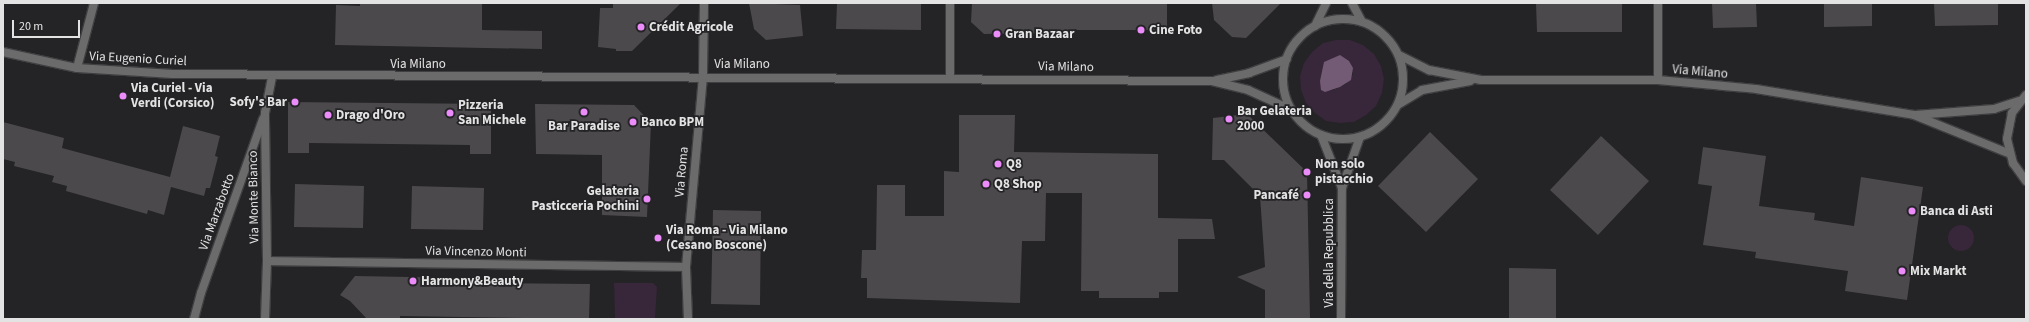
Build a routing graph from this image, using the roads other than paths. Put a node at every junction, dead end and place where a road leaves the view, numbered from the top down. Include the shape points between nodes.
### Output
1 (94, 3) edge
2 (704, 3) edge
3 (950, 3) edge
4 (1326, 3) edge
5 (1352, 3) edge
6 (1658, 3) edge
7 (1362, 22) junction
8 (1315, 26) junction
9 (3, 52) edge
10 (1399, 55) junction
11 (1287, 59) junction
12 (77, 68) junction
13 (272, 76) junction
14 (702, 76) junction
15 (950, 78) junction
16 (1212, 80) junction
17 (1481, 80) junction
18 (1658, 80) junction
19 (2026, 95) edge
20 (2019, 101) junction
21 (1398, 104) junction
22 (1292, 110) junction
23 (265, 113) junction
24 (1914, 115) junction
25 (1321, 135) junction
26 (1360, 137) junction
27 (2008, 152) junction
28 (2026, 181) edge
29 (1342, 188) junction
30 (267, 260) junction
31 (686, 267) junction
32 (194, 319) edge
33 (264, 319) edge
34 (688, 319) edge
35 (1341, 319) edge

1 - 12 street
2 - 14 street, Via Roma
3 - 15 street
4 - 8 street
5 - 7 street
6 - 18 street
7 - 8 street via 1338,19
7 - 10 street via 1384,35
8 - 11 street via 1298,40
9 - 12 street, Via Eugenio Curiel
10 - 17 street, Via Milano via 1429,70
10 - 21 street via 1404,80
11 - 16 street, Via Milano via 1249,73
11 - 22 street via 1284,85
12 - 13 street, Via Eugenio Curiel via 173,74
13 - 14 street, Via Milano
13 - 23 street, Via Monte Bianco
14 - 15 street, Via Milano
14 - 31 street, Via Roma
15 - 16 street, Via Milano
16 - 22 street, Via Milano via 1248,90
17 - 18 street, Via Milano
17 - 21 street, Via Milano via 1422,90
18 - 24 street, Via Milano via 1756,89
19 - 20 street
20 - 24 street, Via Milano via 1994,109
20 - 27 street via 2008,126
21 - 26 street via 1389,118 1376,130
22 - 25 street via 1305,124
23 - 30 street, Via Monte Bianco
23 - 32 street, Via Marzabotto
24 - 27 street, Via Milano
25 - 26 street via 1347,139
25 - 29 street, Via della Repubblica
26 - 29 street, Via della Repubblica
27 - 28 street via 2018,173
29 - 35 street, Via della Repubblica
30 - 31 street, Via Vincenzo Monti
30 - 33 street, Via Monte Bianco
31 - 34 street, Via Roma

